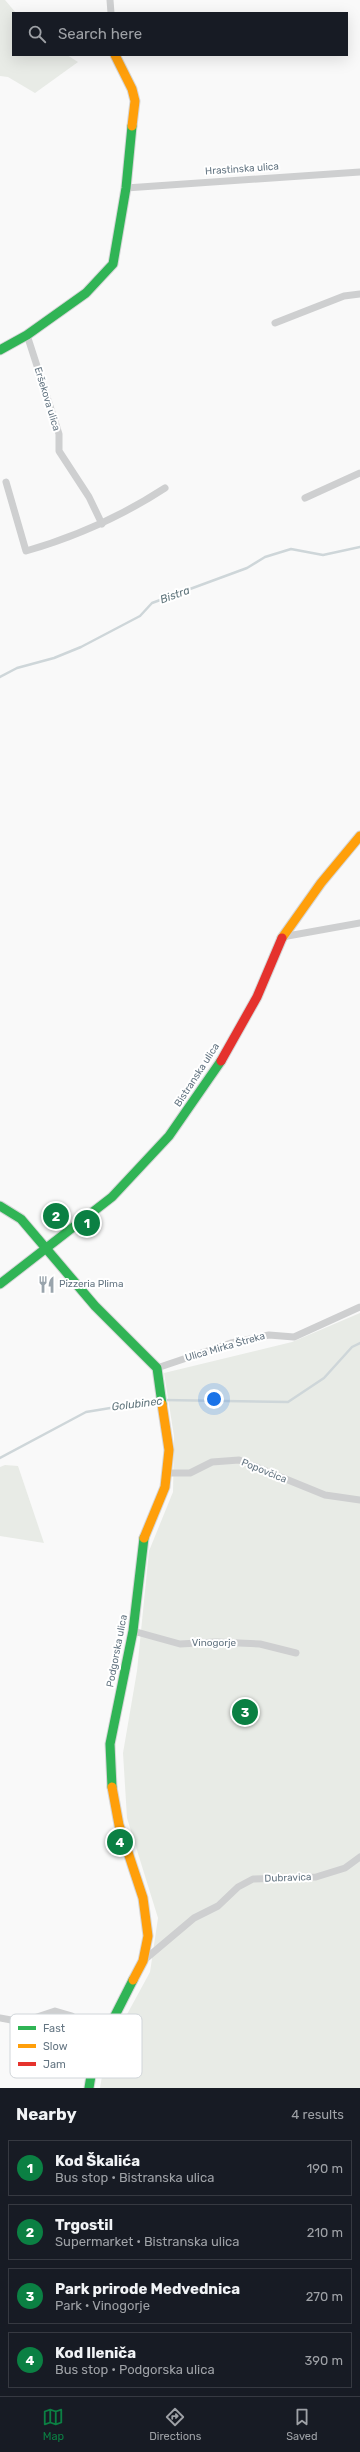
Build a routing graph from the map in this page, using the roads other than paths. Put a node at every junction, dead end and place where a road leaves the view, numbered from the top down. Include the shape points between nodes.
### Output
1 (110, 0) edge
2 (111, 12) edge
3 (116, 56) edge
4 (360, 172) edge
5 (126, 188) junction
6 (360, 294) edge
7 (275, 323) dead end
8 (27, 336) junction
9 (0, 350) edge
10 (360, 473) edge
11 (6, 482) dead end
12 (165, 488) dead end
13 (305, 498) dead end
14 (102, 524) junction
15 (360, 836) edge
16 (360, 923) edge
17 (282, 937) junction
18 (0, 1206) edge
19 (48, 1248) junction
20 (0, 1284) edge
21 (360, 1307) edge
22 (156, 1368) junction
23 (168, 1473) junction
24 (360, 1500) edge
25 (133, 1631) junction
26 (296, 1653) dead end
27 (360, 1857) edge
28 (143, 1961) junction
29 (46, 2014) edge
30 (65, 2014) edge
31 (115, 2014) edge
32 (0, 2018) edge
33 (10, 2020) edge
34 (91, 2078) edge
35 (89, 2088) edge

1 - 2 street
3 - 5 main road via 132,89 135,102
4 - 5 street, Hrastinska ulica
5 - 8 main road via 113,264 86,293
6 - 7 street via 344,296
8 - 9 main road
8 - 14 street, Eršekova ulica via 59,434 59,451 90,497
10 - 13 street
11 - 14 street via 26,551
12 - 14 street via 139,506
15 - 17 main road, Bistranska ulica via 321,883
16 - 17 street
17 - 19 main road, Bistranska ulica via 257,997 225,1054 169,1136 112,1196
18 - 19 main road via 21,1219
19 - 20 main road, Bistranska ulica
19 - 22 main road via 95,1306
21 - 22 street, Ulica Mirka Štreka via 294,1336 269,1335 254,1338
22 - 23 main road, Podgorska ulica via 169,1450
23 - 24 street, Popovčica via 190,1472 212,1462 239,1460 325,1495
23 - 25 main road, Podgorska ulica via 161,1499 143,1540
25 - 26 street, Vinogorje via 180,1644 260,1644
25 - 28 main road, Podgorska ulica via 109,1759 112,1794 119,1825 143,1898 148,1936
27 - 28 street, Dubravica via 344,1868 316,1877 253,1879 238,1887 218,1906 194,1918
28 - 31 main road, Podgorska ulica
29 - 30 street via 55,2011
32 - 33 street
34 - 35 main road, Podgorska ulica

